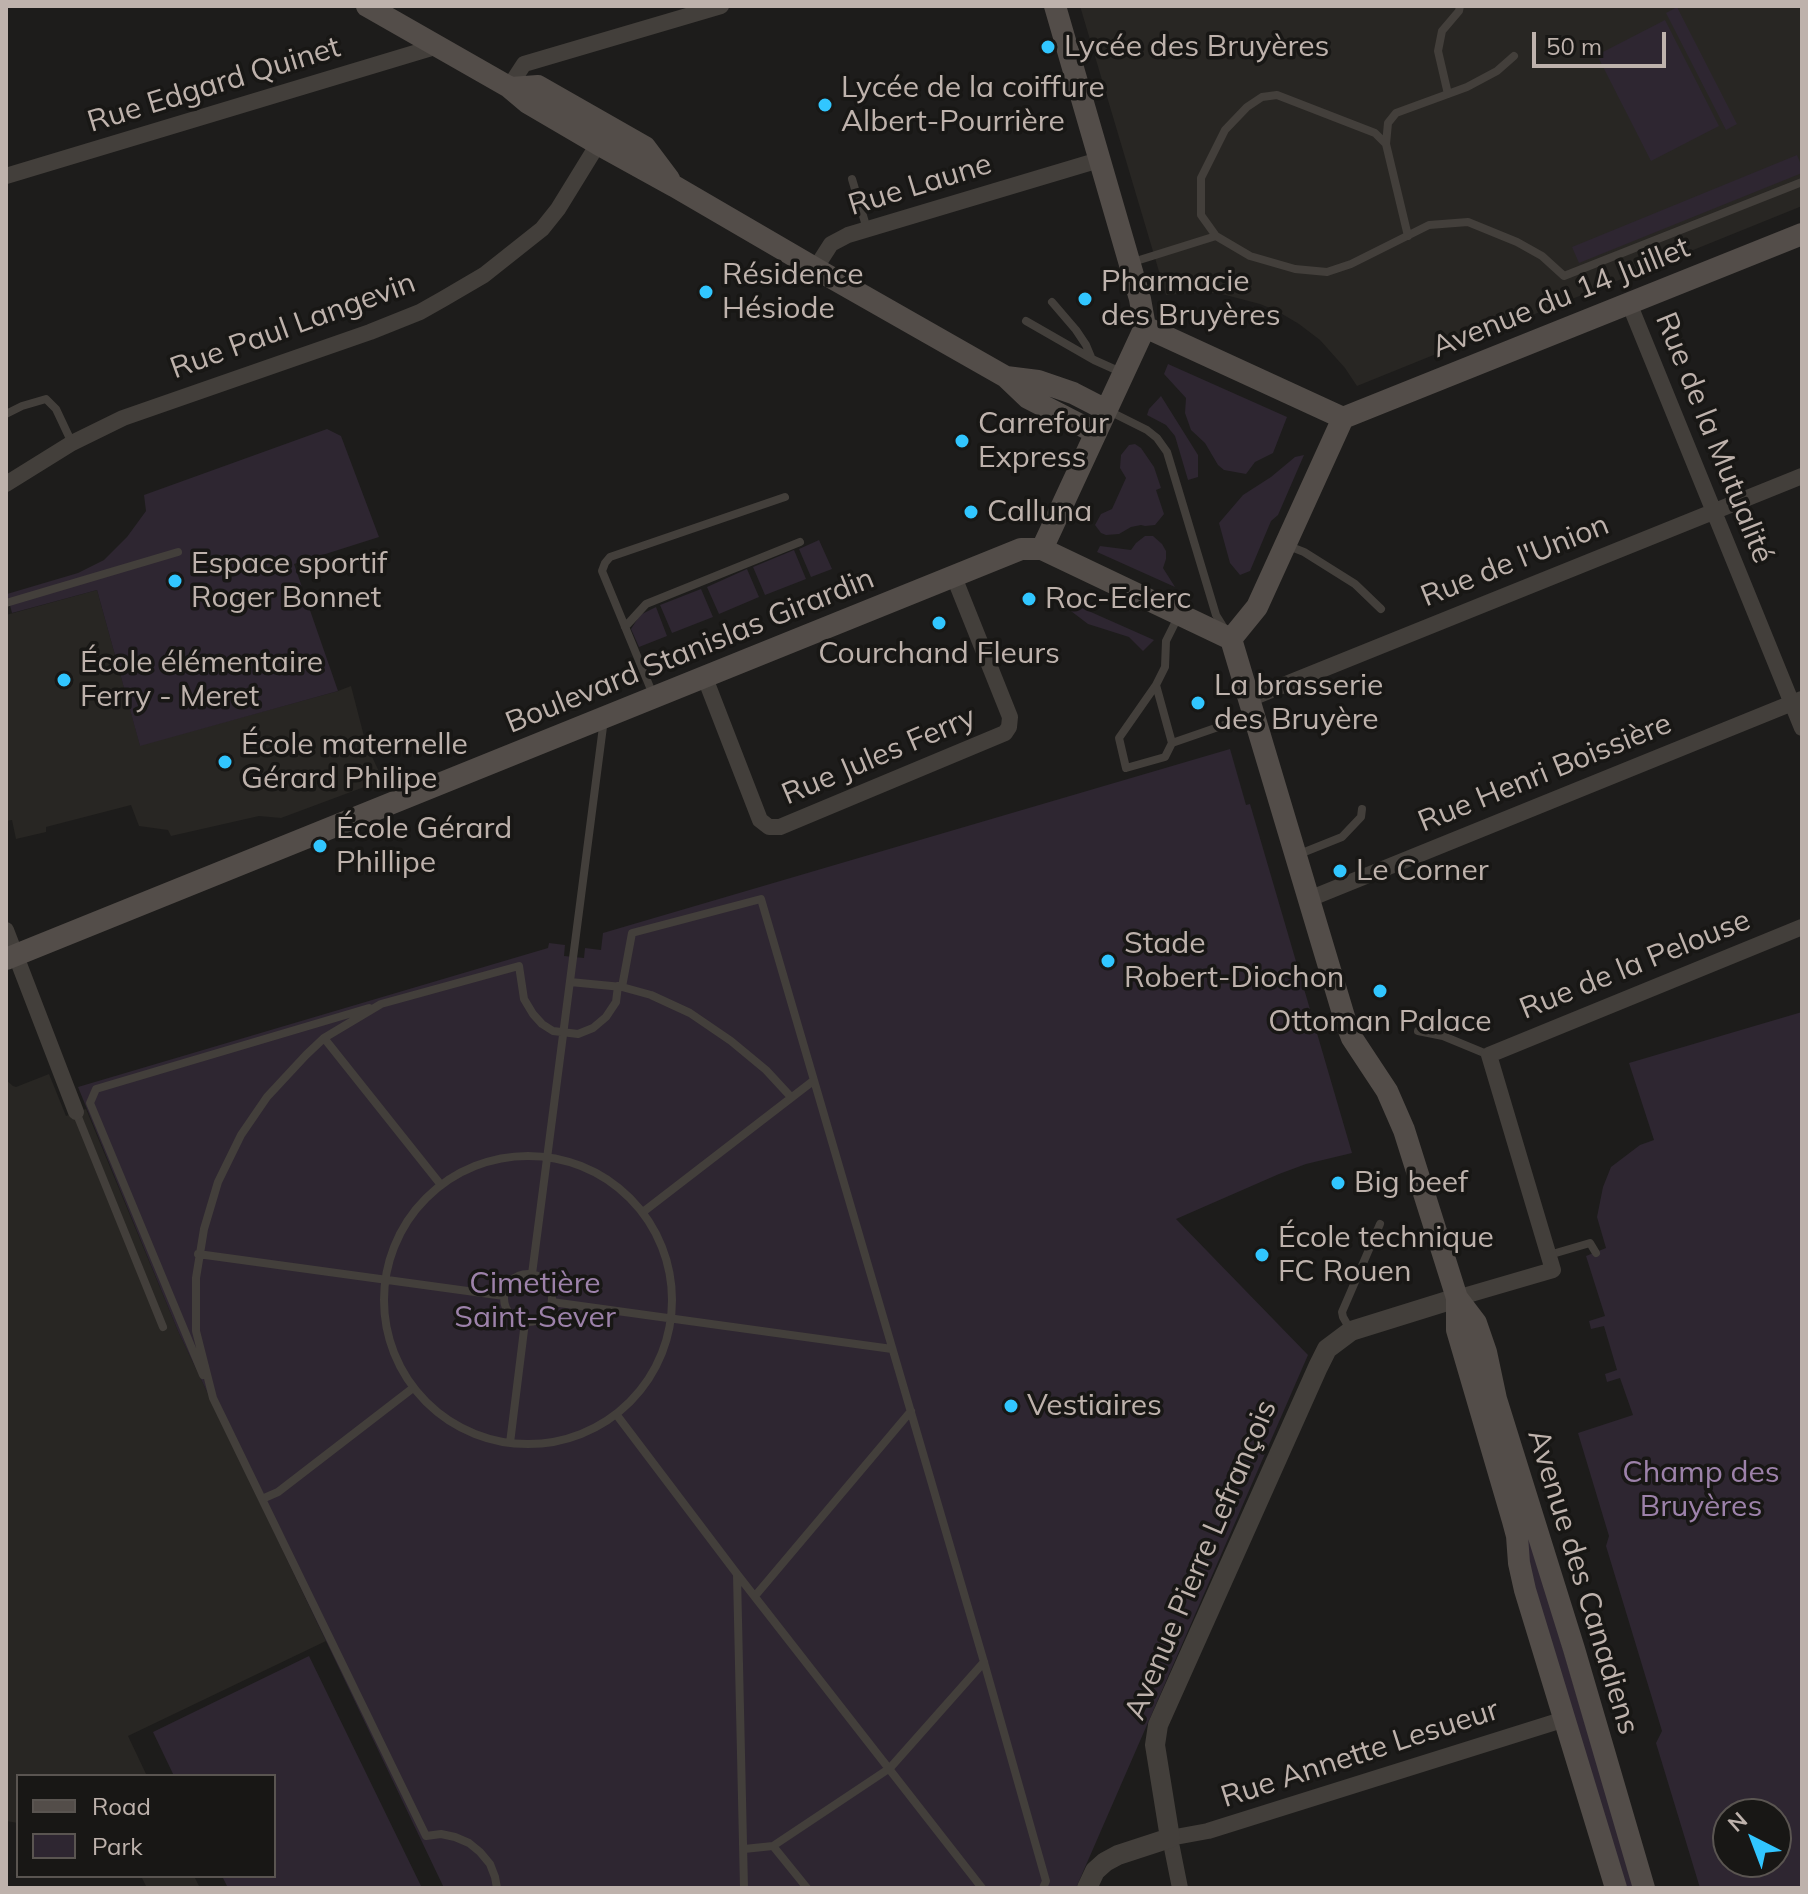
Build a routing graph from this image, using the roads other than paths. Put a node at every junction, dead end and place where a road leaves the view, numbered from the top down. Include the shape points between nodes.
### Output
1 (367, 6) edge
2 (721, 6) edge
3 (1055, 6) edge
4 (1460, 6) edge
5 (438, 46) junction
6 (1514, 56) dead end
7 (510, 87) junction
8 (1448, 94) junction
9 (598, 144) junction
10 (1386, 144) junction
11 (1099, 160) junction
12 (6, 176) edge
13 (852, 179) dead end
14 (1802, 182) edge
15 (674, 186) junction
16 (867, 229) junction
17 (1802, 234) edge
18 (1216, 236) junction
19 (1408, 236) junction
20 (1129, 263) junction
21 (815, 269) junction
22 (1052, 302) dead end
23 (1629, 303) junction
24 (1026, 321) dead end
25 (1145, 327) junction
26 (1091, 358) junction
27 (1123, 374) junction
28 (1006, 377) junction
29 (1106, 410) junction
30 (6, 414) edge
31 (1343, 418) junction
32 (1096, 433) junction
33 (72, 443) junction
34 (1802, 476) edge
35 (6, 484) edge
36 (785, 497) dead end
37 (1714, 511) junction
38 (800, 542) dead end
39 (1286, 544) junction
40 (1042, 549) junction
41 (178, 552) dead end
42 (954, 577) junction
43 (6, 603) edge
44 (1381, 609) dead end
45 (1180, 613) junction
46 (625, 627) junction
47 (1231, 639) junction
48 (705, 678) junction
49 (1156, 685) junction
50 (655, 698) junction
51 (1797, 701) edge
52 (1252, 707) junction
53 (604, 719) junction
54 (1802, 728) edge
55 (1172, 743) junction
56 (1362, 809) dead end
57 (1296, 855) junction
58 (1309, 899) junction
59 (1802, 927) edge
60 (6, 930) edge
61 (11, 957) edge
62 (570, 982) junction
63 (620, 986) junction
64 (381, 1004) junction
65 (1418, 1031) dead end
66 (563, 1033) junction
67 (324, 1038) junction
68 (1489, 1055) junction
69 (813, 1081) junction
70 (791, 1097) junction
71 (76, 1112) joint
72 (547, 1156) junction
73 (441, 1185) junction
74 (643, 1212) junction
75 (1380, 1224) dead end
76 (1596, 1253) dead end
77 (198, 1254) junction
78 (1549, 1255) junction
79 (532, 1274) junction
80 (385, 1280) junction
81 (504, 1296) junction
82 (1457, 1298) junction
83 (552, 1302) junction
84 (671, 1319) junction
85 (525, 1322) junction
86 (163, 1327) dead end
87 (1351, 1331) junction
88 (892, 1349) junction
89 (413, 1388) junction
90 (213, 1398) junction
91 (911, 1411) junction
92 (616, 1414) junction
93 (510, 1443) junction
94 (262, 1499) junction
95 (737, 1574) junction
96 (755, 1596) junction
97 (984, 1662) junction
98 (1565, 1719) junction
99 (890, 1768) junction
100 (1170, 1838) junction
101 (773, 1846) junction
102 (744, 1849) junction
103 (497, 1888) edge
104 (744, 1888) edge
105 (807, 1888) edge
106 (982, 1888) edge
107 (1043, 1888) edge
108 (1087, 1888) edge
109 (1180, 1888) edge
110 (1616, 1888) edge
111 (1644, 1888) edge

1 - 5 main road
2 - 7 street via 524,64
3 - 11 main road
4 - 8 lane via 1442,31 1438,51
5 - 7 main road
5 - 12 street, Rue Edgard Quinet
6 - 8 lane via 1497,71
7 - 9 main road
7 - 15 main road via 538,86 645,147
8 - 10 lane via 1396,113 1388,123
9 - 15 main road
9 - 33 street, Rue Paul Langevin via 542,229 484,275 443,299 370,332 123,418
10 - 18 lane via 1375,133 1277,95 1262,97 1225,130 1201,178 1201,215
10 - 19 lane
11 - 16 street, Rue Laune
11 - 20 main road
13 - 16 lane
14 - 19 lane via 1564,276 1542,256 1468,222 1429,225
15 - 21 main road
16 - 21 street, Rue Laune via 831,244
17 - 23 main road, Avenue du 14 Juillet
18 - 19 lane via 1250,256 1327,272
18 - 20 lane
20 - 25 main road
21 - 28 main road
22 - 26 lane
23 - 31 main road, Avenue du 14 Juillet
23 - 37 street, Rue de la Mutualité
24 - 26 lane
25 - 27 main road
25 - 31 main road
26 - 27 lane
27 - 29 main road
28 - 29 main road via 1038,381
28 - 32 main road via 1028,398
29 - 32 main road
29 - 47 lane via 1147,430 1167,452 1216,615
30 - 33 lane via 46,399
31 - 39 main road
32 - 40 main road
33 - 35 street, Rue Paul Langevin
34 - 37 street, Rue de l'Union
36 - 46 lane via 610,557 602,571
37 - 51 street, Rue de la Mutualité
37 - 52 street, Rue de l'Union
38 - 46 lane via 646,604
39 - 44 lane via 1355,584
39 - 47 main road via 1257,607
40 - 42 main road, Boulevard Stanislas Girardin via 1021,549
40 - 45 main road
41 - 43 lane
42 - 48 main road, Boulevard Stanislas Girardin
42 - 48 street, Rue Jules Ferry via 1010,717 1005,733 780,827 760,820
45 - 47 main road
45 - 49 lane via 1166,641 1165,667
46 - 50 lane
47 - 52 main road, Avenue des Canadiens
48 - 50 main road, Boulevard Stanislas Girardin
49 - 55 lane
49 - 55 lane via 1119,738 1126,768 1165,757
50 - 53 main road, Boulevard Stanislas Girardin
51 - 54 street, Rue de la Mutualité
51 - 58 street, Rue Henri Boissière
52 - 55 lane
52 - 57 main road, Avenue des Canadiens
53 - 61 main road, Boulevard Stanislas Girardin
53 - 62 lane
56 - 57 lane via 1342,837
57 - 58 main road, Avenue des Canadiens
58 - 82 main road, Avenue des Canadiens via 1352,1038 1387,1091 1404,1130
59 - 68 street, Rue de la Pelouse
60 - 61 street
61 - 71 street
62 - 63 lane
62 - 66 lane
63 - 66 lane via 616,1002 593,1028
63 - 69 lane via 632,933 761,899
63 - 70 lane via 690,1013 766,1070
64 - 66 lane via 519,966 524,999 533,1014
64 - 67 lane
64 - 90 lane via 96,1089 90,1103
65 - 68 lane
66 - 72 lane
67 - 73 lane
67 - 77 lane via 267,1097 241,1135 218,1182
68 - 78 street
69 - 70 lane
69 - 88 lane
70 - 74 lane
71 - 86 lane
72 - 73 lane via 491,1160
72 - 74 lane via 601,1174
72 - 79 lane
73 - 80 lane via 414,1211 395,1244
74 - 84 lane via 662,1244 672,1281
75 - 87 lane via 1342,1312
76 - 78 lane via 1590,1243
77 - 80 lane
77 - 90 lane via 196,1331
78 - 82 street via 1553,1270
79 - 81 lane via 516,1277
79 - 83 lane via 545,1280
80 - 81 lane
80 - 89 lane via 385,1318 394,1355
81 - 85 lane via 512,1316
82 - 87 street, Avenue Pierre Lefrançois
82 - 98 main road, Avenue des Canadiens via 1457,1330 1517,1536 1525,1590
82 - 111 main road, Avenue des Canadiens via 1476,1323 1486,1352
83 - 84 lane
83 - 85 lane via 540,1320
84 - 88 lane
84 - 92 lane via 662,1355 643,1388
85 - 93 lane
87 - 100 street, Avenue Pierre Lefrançois via 1327,1349 1318,1367 1158,1725 1155,1745
88 - 91 lane
89 - 93 lane via 462,1428
89 - 94 lane
90 - 94 lane
91 - 96 lane
91 - 97 lane
92 - 93 lane via 573,1437
92 - 95 lane
94 - 103 lane via 426,1836 441,1834 469,1843 490,1864
95 - 96 lane
95 - 102 lane
96 - 99 lane
97 - 99 lane
97 - 107 lane via 1046,1881
98 - 100 street, Rue Annette Lesueur via 1208,1831
98 - 110 main road, Avenue des Canadiens
99 - 101 lane
99 - 106 lane
100 - 108 street via 1105,1862
100 - 109 street
101 - 102 lane
101 - 105 lane
102 - 104 lane

